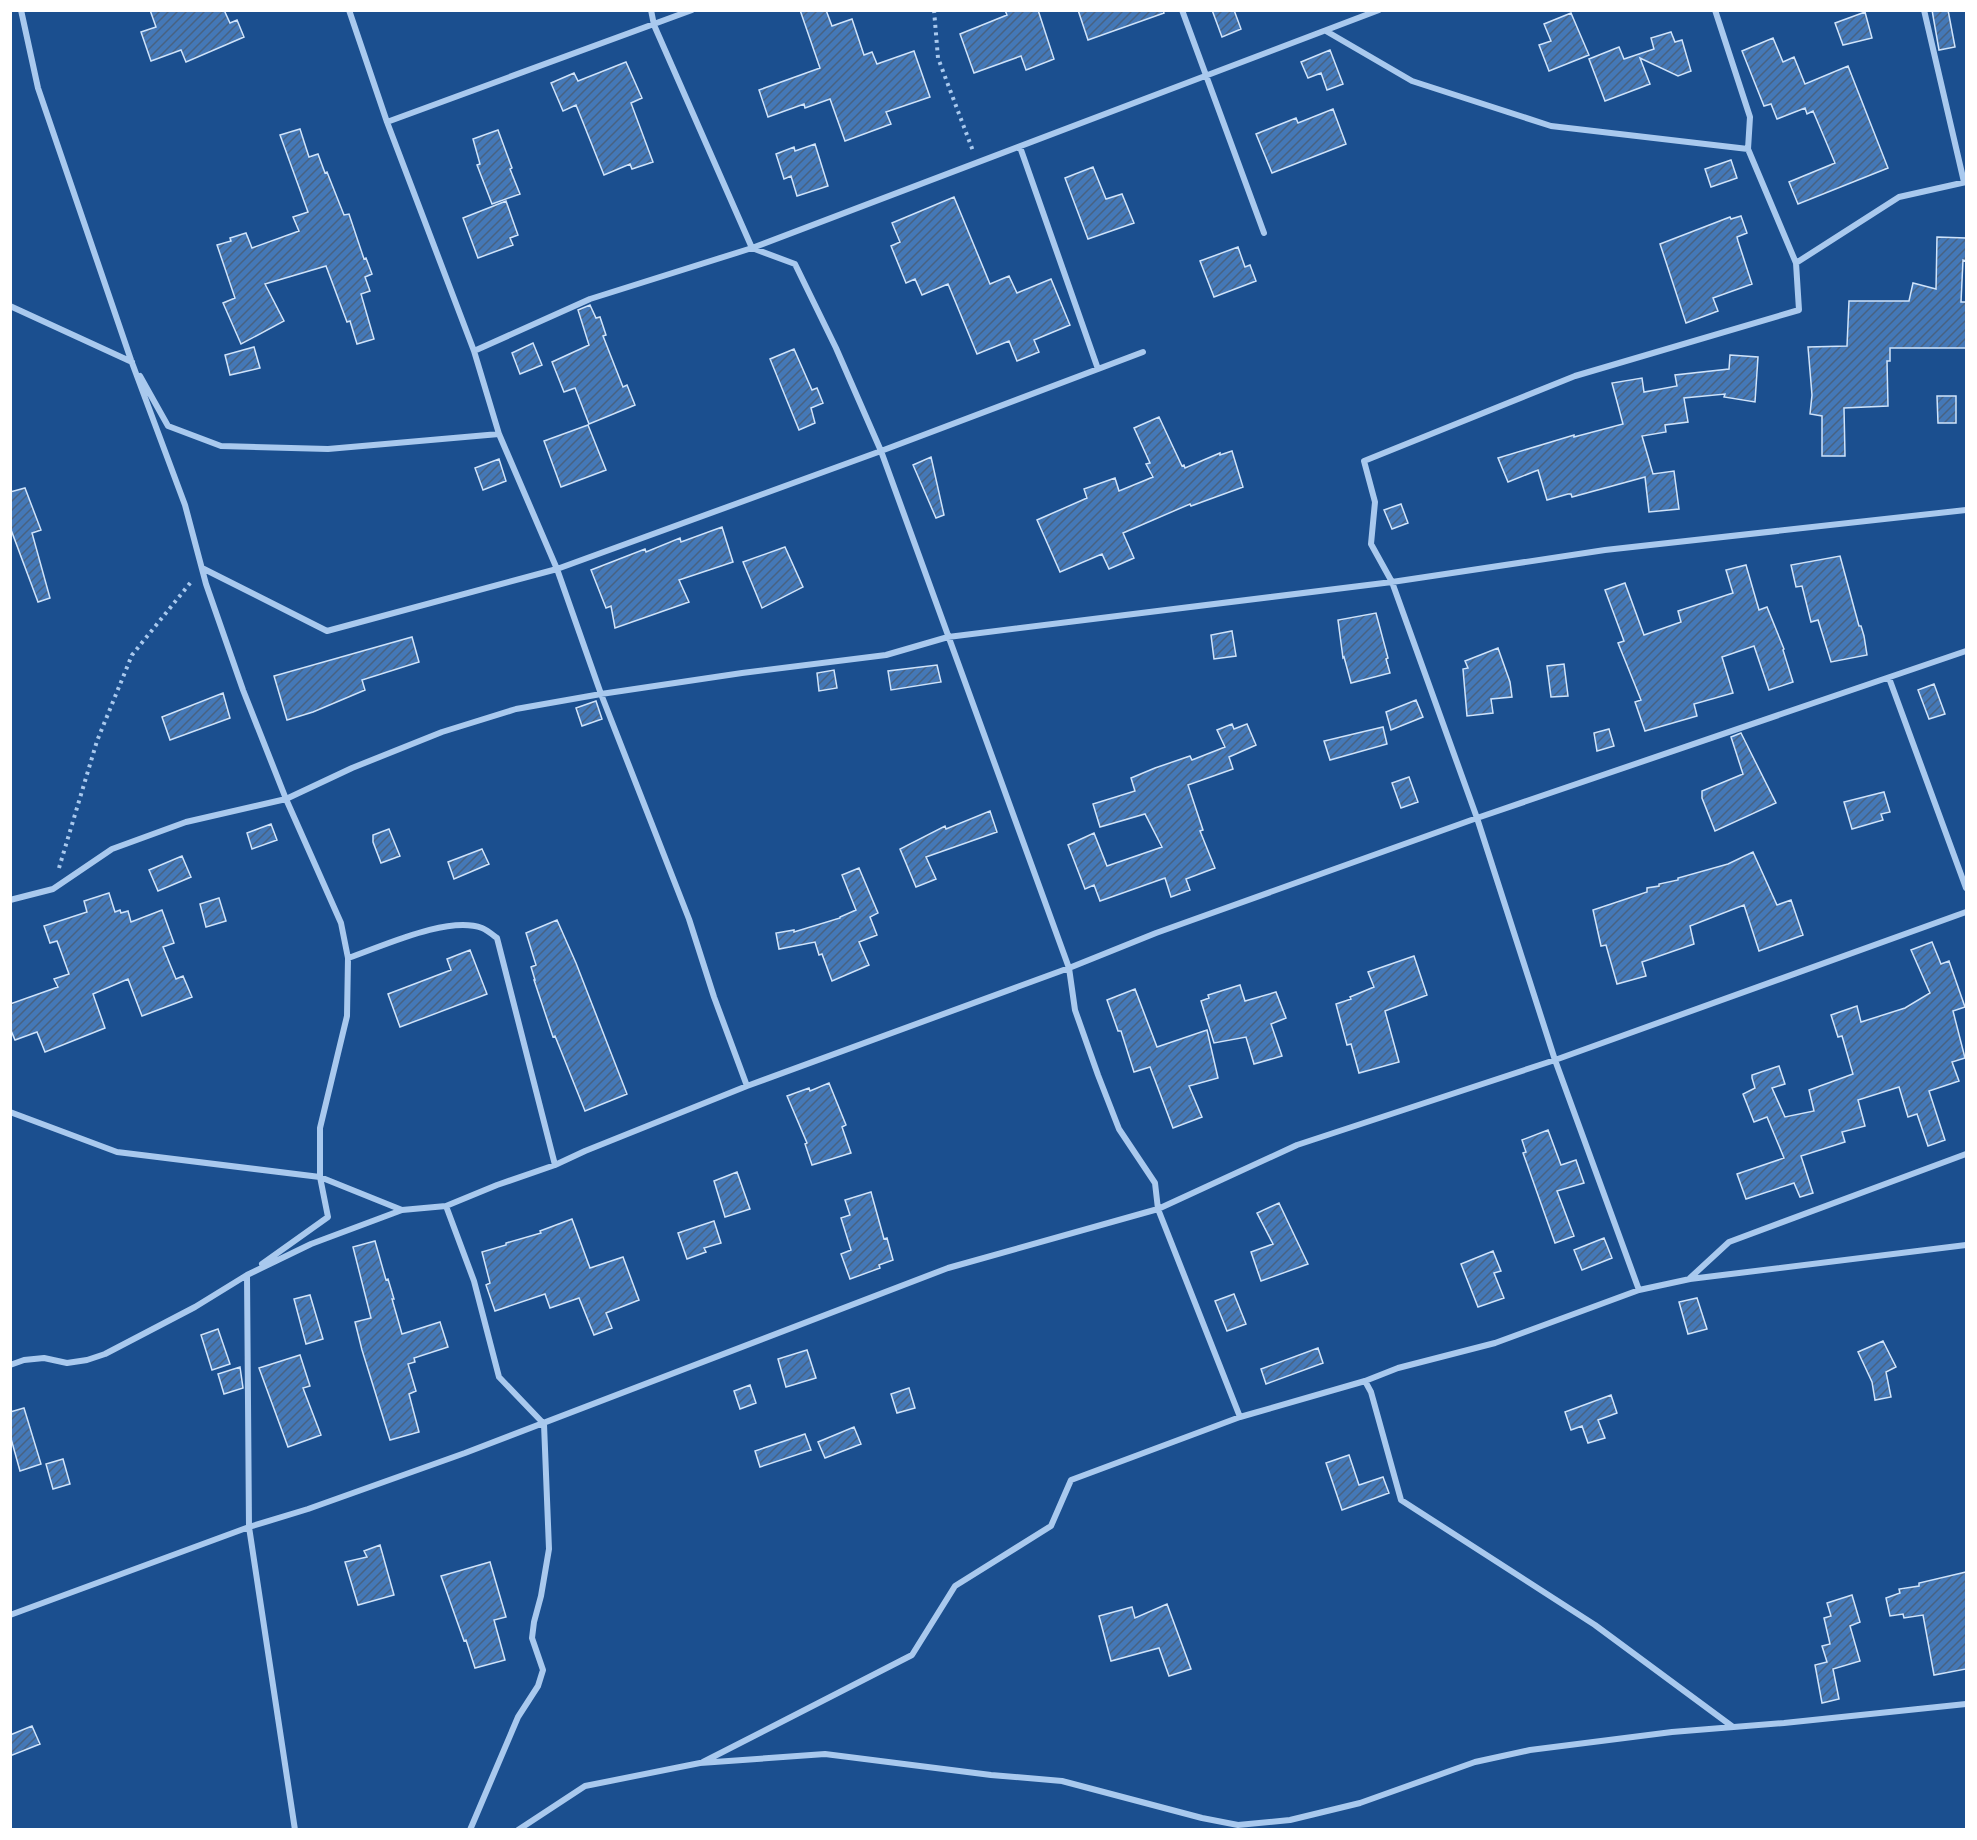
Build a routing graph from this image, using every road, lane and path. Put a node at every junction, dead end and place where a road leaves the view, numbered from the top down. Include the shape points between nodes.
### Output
1 (21, 10) edge
2 (349, 10) edge
3 (651, 10) edge
4 (692, 10) edge
5 (934, 10) edge
6 (1182, 10) edge
7 (1379, 10) edge
8 (1715, 10) edge
9 (1924, 10) edge
10 (654, 25) junction
11 (1326, 31) junction
12 (1205, 76) junction
13 (387, 123) junction
14 (1020, 147) junction
15 (1748, 148) junction
16 (978, 163) junction
17 (1965, 182) edge
18 (1264, 232) dead end
19 (752, 248) junction
20 (1796, 263) junction
21 (10, 306) edge
22 (474, 351) junction
23 (1143, 352) dead end
24 (131, 360) junction
25 (1098, 369) junction
26 (499, 434) junction
27 (881, 452) junction
28 (1966, 510) edge
29 (202, 568) junction
30 (557, 569) junction
31 (1392, 582) junction
32 (948, 637) junction
33 (1966, 651) edge
34 (1889, 678) junction
35 (602, 694) junction
36 (286, 799) junction
37 (1477, 818) junction
38 (1966, 888) edge
39 (53, 889) junction
40 (10, 900) edge
41 (1966, 912) edge
42 (348, 958) junction
43 (1069, 968) junction
44 (1556, 1060) junction
45 (747, 1086) junction
46 (10, 1112) edge
47 (1966, 1154) edge
48 (555, 1165) junction
49 (320, 1177) junction
50 (446, 1206) junction
51 (1158, 1209) junction
52 (402, 1210) junction
53 (1966, 1245) edge
54 (247, 1275) junction
55 (1690, 1279) junction
56 (1639, 1290) junction
57 (10, 1365) edge
58 (1365, 1381) junction
59 (1240, 1417) junction
60 (544, 1424) junction
61 (249, 1527) junction
62 (10, 1615) edge
63 (1966, 1704) edge
64 (1733, 1727) junction
65 (700, 1763) junction
66 (295, 1830) edge
67 (470, 1830) edge
68 (518, 1830) edge

1 - 24 street via 38,88
2 - 13 street
3 - 10 street
4 - 10 street
5 - 16 path via 938,58
6 - 12 street
7 - 11 street
8 - 15 street via 1750,117
9 - 17 street
10 - 13 street
10 - 19 street
11 - 12 street
11 - 15 street via 1412,81 1551,126
12 - 14 street
12 - 18 street
13 - 22 street
14 - 16 street
14 - 25 street
15 - 20 street
16 - 19 street
17 - 20 street via 1899,197
19 - 22 street via 590,299
19 - 27 street via 795,264
20 - 31 street via 1799,310 1575,376 1364,461 1375,502 1371,544
21 - 24 street
22 - 26 street
23 - 25 street
24 - 26 street via 168,426 221,446 328,449
24 - 29 street via 185,505
25 - 27 street
26 - 30 street
27 - 30 street
27 - 32 street
28 - 31 street via 1605,550
29 - 30 street via 327,631
29 - 36 street via 243,690
29 - 39 path via 132,656 97,741
30 - 35 street
31 - 32 street
31 - 37 street
32 - 35 street via 886,656
32 - 43 street
33 - 34 street
34 - 37 street
34 - 38 street
35 - 36 street via 516,709 442,732
35 - 45 street via 689,919
36 - 39 street via 186,822 112,849
36 - 42 street via 341,923
37 - 43 street
37 - 44 street
39 - 40 street
41 - 44 street
42 - 48 street via 440,926 482,928 497,938
42 - 49 street via 347,1016 320,1128
43 - 45 street
43 - 51 street via 1075,1010 1098,1075 1119,1129 1155,1183
44 - 51 street via 1297,1145
44 - 56 street
45 - 48 street
46 - 49 street via 117,1152
47 - 55 street via 1729,1242
48 - 50 street
49 - 52 street
49 - 54 street via 328,1217
50 - 52 street
50 - 60 street via 474,1281 499,1377
51 - 59 street
51 - 60 street via 948,1268
52 - 54 street via 310,1244
53 - 55 street
54 - 57 street via 105,1354 67,1363 44,1358
54 - 61 street
55 - 56 street
56 - 58 street via 1494,1343 1398,1368
58 - 59 street
58 - 64 street via 1401,1500 1595,1625
59 - 65 street via 1071,1480 1051,1526 955,1586 912,1655
60 - 61 street
60 - 67 street via 549,1549 532,1638 543,1670 538,1686 518,1717
61 - 62 street
61 - 66 street
63 - 64 street
64 - 65 street via 1530,1750 1475,1762 1360,1803 1290,1820 1238,1825 1062,1781 825,1754
65 - 68 street via 585,1786

